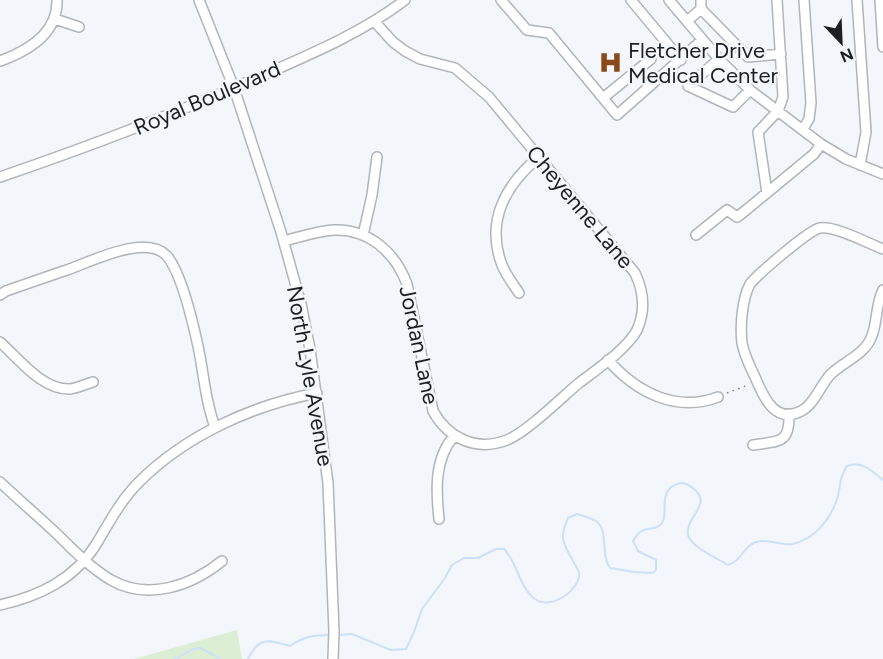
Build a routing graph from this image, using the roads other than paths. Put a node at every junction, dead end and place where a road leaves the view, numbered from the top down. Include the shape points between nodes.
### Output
1 (57, 0) edge
2 (199, 0) edge
3 (405, 0) edge
4 (501, 0) edge
5 (632, 0) edge
6 (669, 0) edge
7 (777, 0) edge
8 (804, 0) edge
9 (857, 0) edge
10 (880, 0) edge
11 (701, 4) edge
12 (55, 19) junction
13 (374, 21) junction
14 (687, 21) junction
15 (79, 27) dead end
16 (702, 40) junction
17 (883, 46) edge
18 (781, 54) junction
19 (460, 57) dead end
20 (651, 59) dead end
21 (719, 59) junction
22 (681, 60) junction
23 (0, 61) edge
24 (455, 68) junction
25 (234, 88) junction
26 (750, 90) junction
27 (603, 98) junction
28 (778, 111) junction
29 (803, 129) junction
30 (821, 144) junction
31 (377, 157) dead end
32 (539, 157) junction
33 (860, 165) junction
34 (883, 174) edge
35 (0, 177) edge
36 (767, 193) junction
37 (363, 235) junction
38 (696, 235) dead end
39 (284, 241) junction
40 (883, 249) edge
41 (883, 290) edge
42 (519, 293) dead end
43 (0, 295) edge
44 (0, 342) edge
45 (608, 360) junction
46 (93, 382) dead end
47 (317, 393) junction
48 (718, 397) road end
49 (789, 414) junction
50 (215, 427) junction
51 (454, 436) junction
52 (753, 445) dead end
53 (0, 482) edge
54 (439, 519) dead end
55 (84, 560) junction
56 (222, 561) dead end
57 (0, 605) edge
58 (333, 659) edge

1 - 12 street
2 - 25 street, North Lyle Avenue
3 - 13 street, Royal Boulevard
4 - 27 street via 527,30 549,33
5 - 22 street
6 - 14 street
7 - 18 street
8 - 29 street via 811,103
9 - 33 street via 866,132
10 - 17 street
11 - 14 street
11 - 18 street via 748,57
12 - 15 street
12 - 23 street via 48,31 27,49
13 - 24 street, Cheyenne Lane via 405,51
13 - 25 street, Royal Boulevard
14 - 16 street
16 - 21 street
16 - 22 street
18 - 28 street via 783,97
19 - 24 street
20 - 27 street
21 - 26 street
21 - 26 street via 688,86 733,107
22 - 27 street via 617,115
24 - 32 street, Cheyenne Lane via 489,98
25 - 35 street, Royal Boulevard
25 - 39 street, North Lyle Avenue
26 - 28 street
28 - 29 street
28 - 36 street via 759,132
29 - 30 street
30 - 33 street
30 - 36 street
31 - 37 street
32 - 42 street via 512,184 498,215 500,260
32 - 45 street, Cheyenne Lane via 639,281 644,300 638,328
33 - 34 street
36 - 38 street via 737,217 727,210
37 - 39 street, Jordan Lane via 336,230
37 - 51 street, Jordan Lane via 390,254 403,273 430,405
39 - 47 street, North Lyle Avenue via 301,304
40 - 49 street via 818,228 754,279 746,294 742,340 745,355 768,405
41 - 49 street via 867,346 828,376 806,408
43 - 50 street via 122,250 160,250 172,264 187,304
44 - 46 street via 50,385 72,389
45 - 48 street via 626,379 661,398 701,402
45 - 51 street via 505,441 480,443
47 - 50 street
47 - 58 street, North Lyle Avenue via 328,483
49 - 52 street via 789,430 784,438
50 - 55 street via 140,482 119,505
51 - 54 street via 438,472
53 - 55 street
55 - 56 street via 110,580 147,590 193,580
55 - 57 street via 48,589

